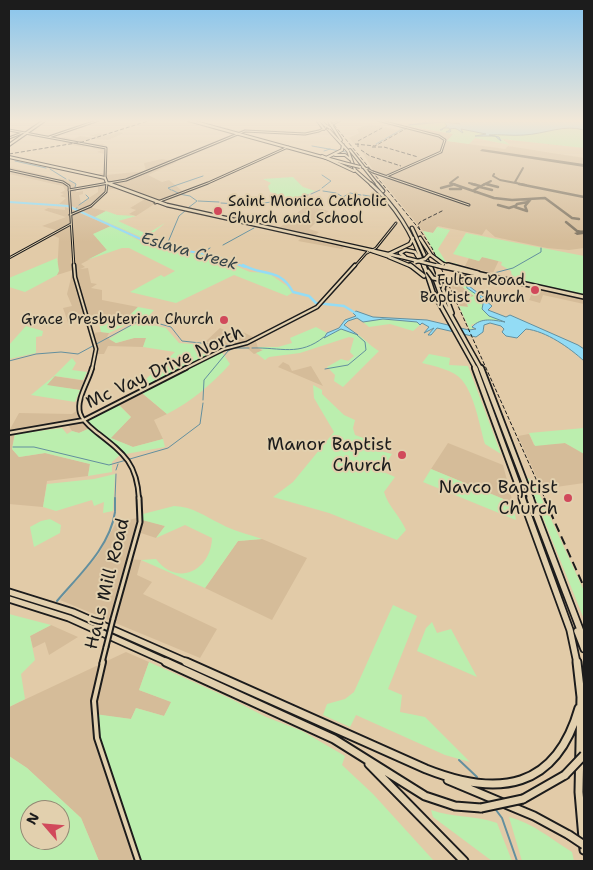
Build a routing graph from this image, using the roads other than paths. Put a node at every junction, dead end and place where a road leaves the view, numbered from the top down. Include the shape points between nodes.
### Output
1 (25, 161) edge
2 (104, 161) edge
3 (173, 161) edge
4 (259, 161) edge
5 (333, 161) edge
6 (338, 161) edge
7 (340, 161) edge
8 (351, 161) edge
9 (354, 161) edge
10 (357, 161) edge
11 (422, 161) edge
12 (348, 163) junction
13 (361, 167) junction
14 (9, 170) edge
15 (369, 170) junction
16 (359, 174) junction
17 (368, 175) junction
18 (387, 176) junction
19 (104, 178) junction
20 (107, 183) junction
21 (69, 190) junction
22 (383, 191) junction
23 (156, 202) junction
24 (469, 205) dead end
25 (71, 216) junction
26 (396, 223) dead end
27 (71, 224) junction
28 (412, 228) junction
29 (413, 235) junction
30 (418, 247) junction
31 (371, 250) junction
32 (390, 255) junction
33 (430, 255) junction
34 (9, 258) edge
35 (406, 258) junction
36 (444, 265) junction
37 (464, 270) junction
38 (471, 273) junction
39 (478, 273) junction
40 (423, 274) junction
41 (489, 277) junction
42 (466, 278) junction
43 (511, 281) junction
44 (450, 282) junction
45 (433, 292) junction
46 (584, 297) edge
47 (455, 325) junction
48 (461, 336) junction
49 (84, 420) junction
50 (10, 433) edge
51 (516, 471) junction
52 (9, 592) edge
53 (567, 598) junction
54 (9, 599) edge
55 (584, 640) edge
56 (584, 649) edge
57 (581, 697) junction
58 (584, 755) edge
59 (363, 757) junction
60 (422, 767) junction
61 (584, 845) edge
62 (584, 850) edge
63 (138, 861) edge
64 (464, 861) edge

1 - 19 main road
2 - 19 street
3 - 20 street
4 - 23 street via 210,183
5 - 16 highway
6 - 12 main road
7 - 12 main road
8 - 16 highway
9 - 22 highway via 360,173
10 - 13 highway
11 - 18 street
12 - 13 main road, bridge
13 - 15 street
13 - 17 highway
14 - 21 street via 63,182
15 - 17 highway via 365,170
15 - 18 street, bridge
16 - 29 highway via 381,193
17 - 22 highway
18 - 24 street
19 - 20 main road
20 - 21 street
20 - 23 main road
20 - 25 street via 105,193 91,206
21 - 25 street
22 - 28 highway
23 - 31 main road
25 - 27 street
26 - 31 street, Mc Vay Drive North
27 - 34 street
27 - 49 street via 75,277 95,344 93,367 79,406
28 - 33 highway
28 - 47 highway
29 - 30 highway
29 - 32 highway via 412,243
30 - 44 highway, bridge via 430,276
30 - 45 highway
31 - 32 highway
31 - 35 main road
31 - 49 street, Mc Vay Drive North via 318,306 247,343 224,349
32 - 33 highway, bridge via 415,262
32 - 35 main road
32 - 40 highway
33 - 36 highway, bridge
35 - 36 main road, bridge
35 - 40 highway via 400,251 417,252
36 - 37 main road
36 - 38 main road
36 - 39 highway
37 - 38 highway
37 - 39 main road
38 - 41 main road
38 - 42 highway
39 - 43 main road
40 - 45 highway
41 - 42 highway
41 - 43 main road
42 - 44 highway
43 - 46 main road
44 - 47 highway, bridge via 443,289
45 - 47 highway
47 - 48 highway
48 - 51 highway via 510,464
48 - 51 highway via 481,369
49 - 50 street, Mc Vay Drive North
49 - 63 street, Halls Mill Road, bridge via 116,446 137,476 140,522 94,701 96,738
51 - 53 highway
51 - 57 highway via 570,630
52 - 60 highway via 73,612
53 - 55 highway
53 - 56 highway
54 - 59 highway via 69,618 334,739
57 - 60 highway via 568,742 551,764 531,777 510,783 483,784 456,780
57 - 62 highway via 579,792
58 - 59 highway, bridge via 565,775 523,799 481,808 455,806 425,796
59 - 64 highway
60 - 61 highway, bridge via 540,819

